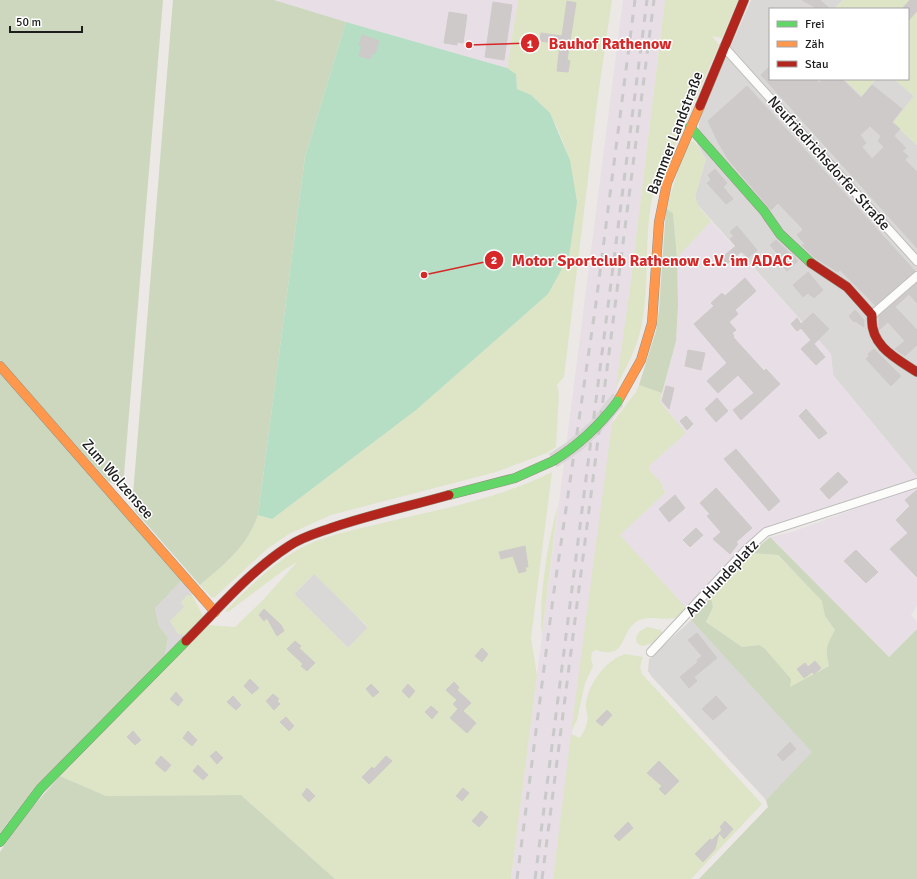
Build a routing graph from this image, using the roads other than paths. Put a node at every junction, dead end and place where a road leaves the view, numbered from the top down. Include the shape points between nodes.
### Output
1 (744, 0) edge
2 (724, 47) junction
3 (690, 127) junction
4 (917, 261) edge
5 (917, 276) edge
6 (872, 315) junction
7 (0, 366) edge
8 (917, 372) edge
9 (917, 483) edge
10 (215, 612) junction
11 (651, 652) dead end
12 (0, 842) edge

1 - 2 main road, Bammer Landstraße
2 - 3 main road, Bammer Landstraße
2 - 4 street, Neufriedrichsdorfer Straße
3 - 6 main road via 764,211 780,234 810,262 847,287
3 - 10 main road, Bammer Landstraße, bridge via 667,183 662,205 652,322 641,360 618,401 595,430 553,461 515,478 348,522 290,545 267,562
5 - 6 street
6 - 8 main road via 870,325 874,337 890,355
7 - 10 main road, Zum Wolzensee
9 - 11 street, Am Hundeplatz via 766,532
10 - 12 main road, Bammer Landstraße via 40,789

